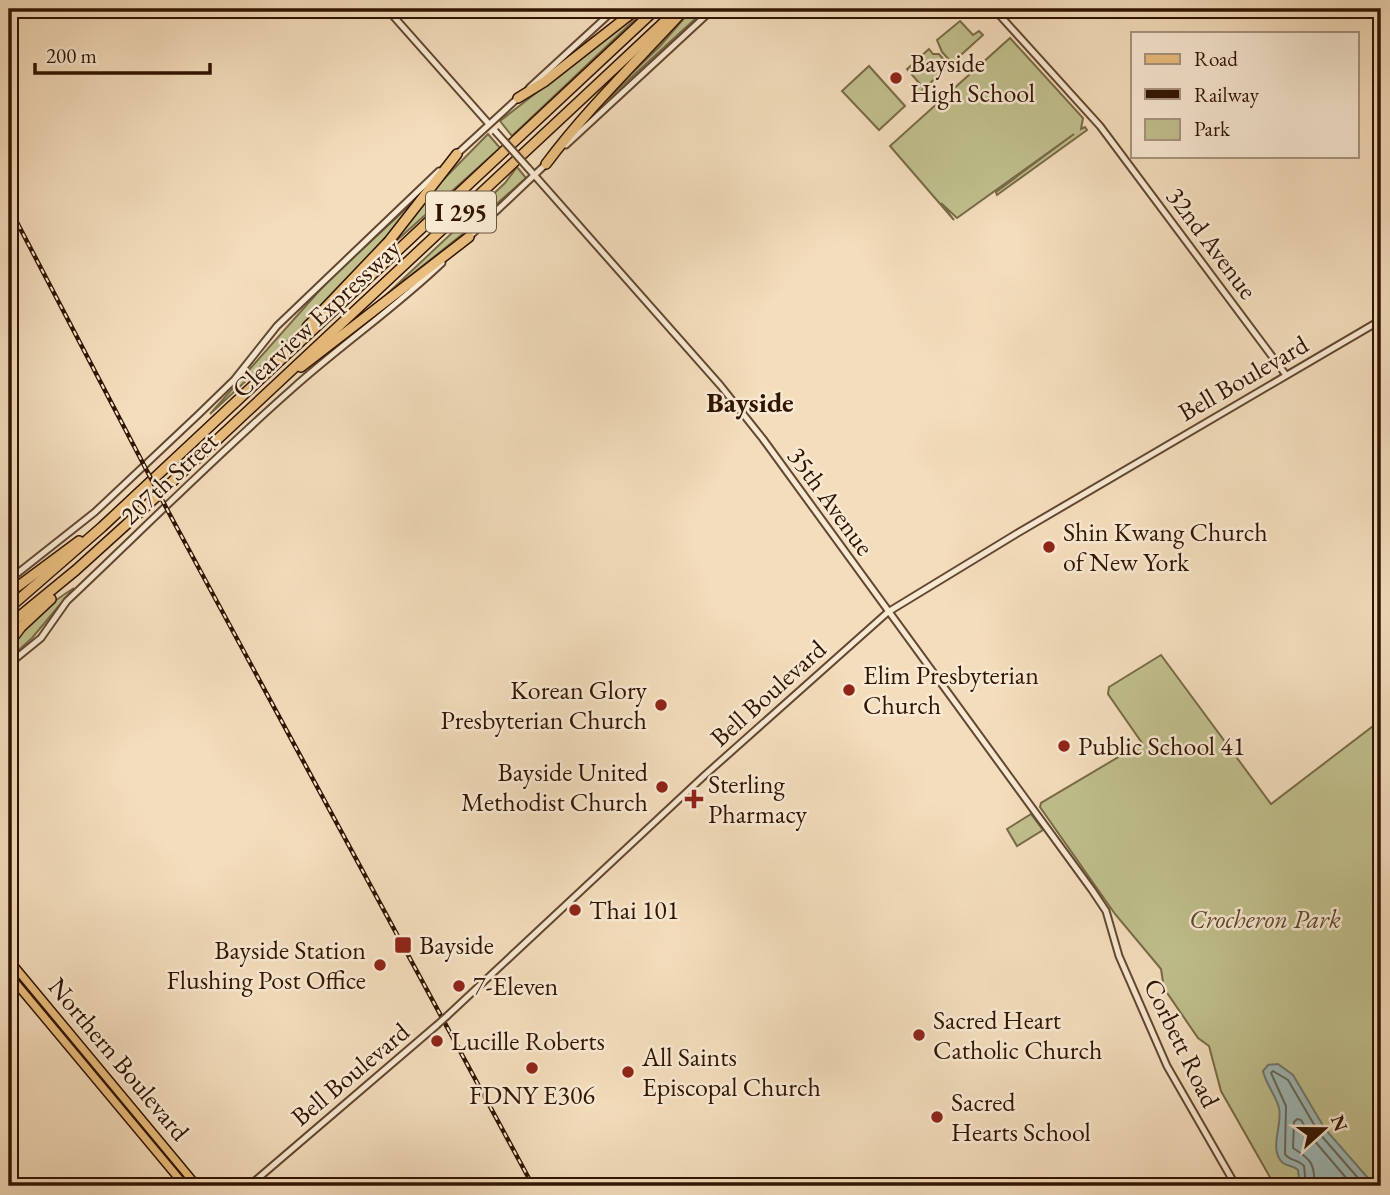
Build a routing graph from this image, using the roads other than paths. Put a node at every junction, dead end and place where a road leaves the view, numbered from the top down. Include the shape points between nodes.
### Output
1 (18, 9) edge
2 (387, 9) edge
3 (615, 9) edge
4 (636, 9) edge
5 (656, 9) edge
6 (678, 9) edge
7 (685, 9) edge
8 (713, 9) edge
9 (994, 9) edge
10 (9, 22) edge
11 (518, 98) junction
12 (489, 124) junction
13 (457, 154) junction
14 (545, 164) junction
15 (534, 175) junction
16 (469, 237) junction
17 (1381, 320) edge
18 (1286, 375) junction
19 (222, 414) junction
20 (243, 415) junction
21 (146, 486) junction
22 (128, 523) junction
23 (9, 580) edge
24 (9, 593) edge
25 (9, 607) edge
26 (888, 612) junction
27 (9, 625) edge
28 (9, 643) edge
29 (9, 664) edge
30 (1105, 911) joint
31 (9, 960) edge
32 (9, 975) edge
33 (184, 1186) edge
34 (197, 1186) edge
35 (249, 1186) edge
36 (1236, 1186) edge

1 - 10 main road
2 - 12 street, 35th Avenue
3 - 11 street, Clearview Expressway
4 - 11 highway
5 - 19 highway, Clearview Expressway / I 295
6 - 20 highway, Clearview Expressway / I 295
7 - 14 highway via 577,122
8 - 14 street, 207th Street
9 - 18 street, 32nd Avenue via 1100,125
11 - 12 street, Clearview Expressway
12 - 13 street, Clearview Expressway
12 - 15 street, 35th Avenue, bridge
13 - 19 highway via 389,241
13 - 23 street, Clearview Expressway via 277,326 200,414 95,512
14 - 15 street, 207th Street
15 - 16 street, 207th Street
15 - 26 street, 35th Avenue via 737,406
16 - 20 highway
16 - 29 street, 207th Street via 399,303 281,399 67,601 41,638
17 - 18 street, Bell Boulevard
18 - 26 street, Bell Boulevard
19 - 21 highway, Clearview Expressway / I 295
20 - 22 highway, Clearview Expressway / I 295
21 - 24 highway
21 - 25 highway, Clearview Expressway / I 295
22 - 27 highway, Clearview Expressway / I 295
22 - 28 highway
26 - 30 street, 35th Avenue
26 - 35 street, Bell Boulevard, bridge via 437,1025
30 - 36 street, Corbett Road via 1119,956 1162,1055
31 - 34 main road, Northern Boulevard
32 - 33 main road, Northern Boulevard

